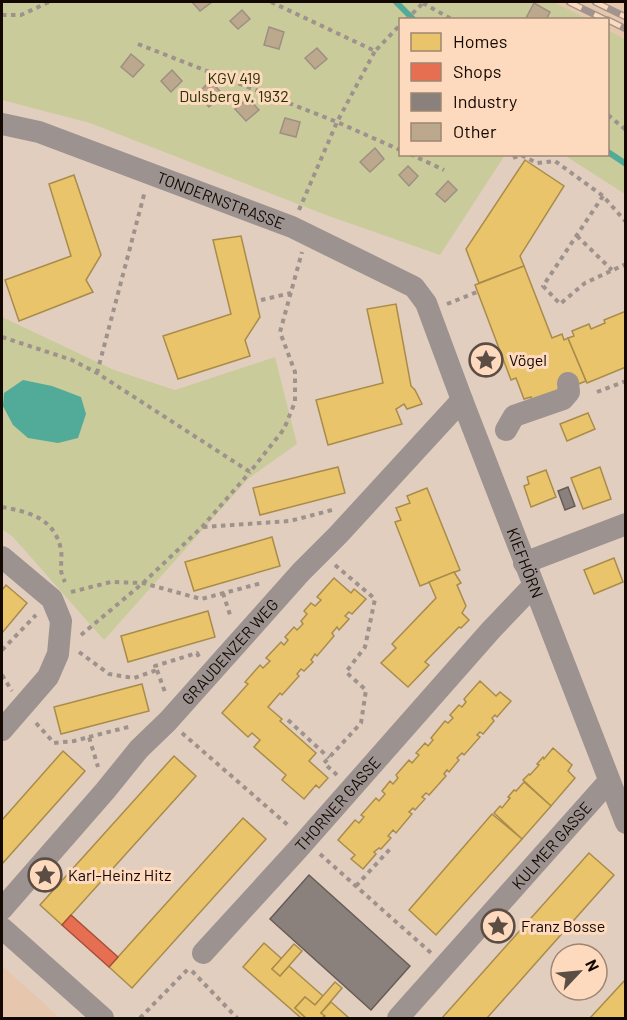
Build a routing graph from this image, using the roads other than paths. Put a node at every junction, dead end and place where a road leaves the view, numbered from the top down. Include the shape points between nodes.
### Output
1 (2, 124) edge
2 (437, 303) joint
3 (568, 383) dead end
4 (462, 400) junction
5 (506, 430) dead end
6 (626, 524) edge
7 (2, 557) edge
8 (524, 562) junction
9 (533, 586) junction
10 (2, 730) edge
11 (609, 781) junction
12 (626, 823) edge
13 (2, 909) edge
14 (2, 928) edge
15 (196, 960) road end
16 (103, 1018) edge
17 (398, 1018) edge

1 - 2 street, TONDERNSTRASSE via 39,132 300,230 414,287
2 - 4 street, KIEFHÖRN
3 - 5 street via 569,392 563,399 514,416
4 - 8 street, KIEFHÖRN
4 - 13 street, GRAUDENZER WEG via 139,749
6 - 8 street
7 - 10 street via 52,599 61,621 58,654 48,677
8 - 9 street, KIEFHÖRN
9 - 11 street, KIEFHÖRN
9 - 15 street, THORNER GASSE
11 - 12 street, KIEFHÖRN
11 - 17 street, KULMER GASSE
14 - 16 street

